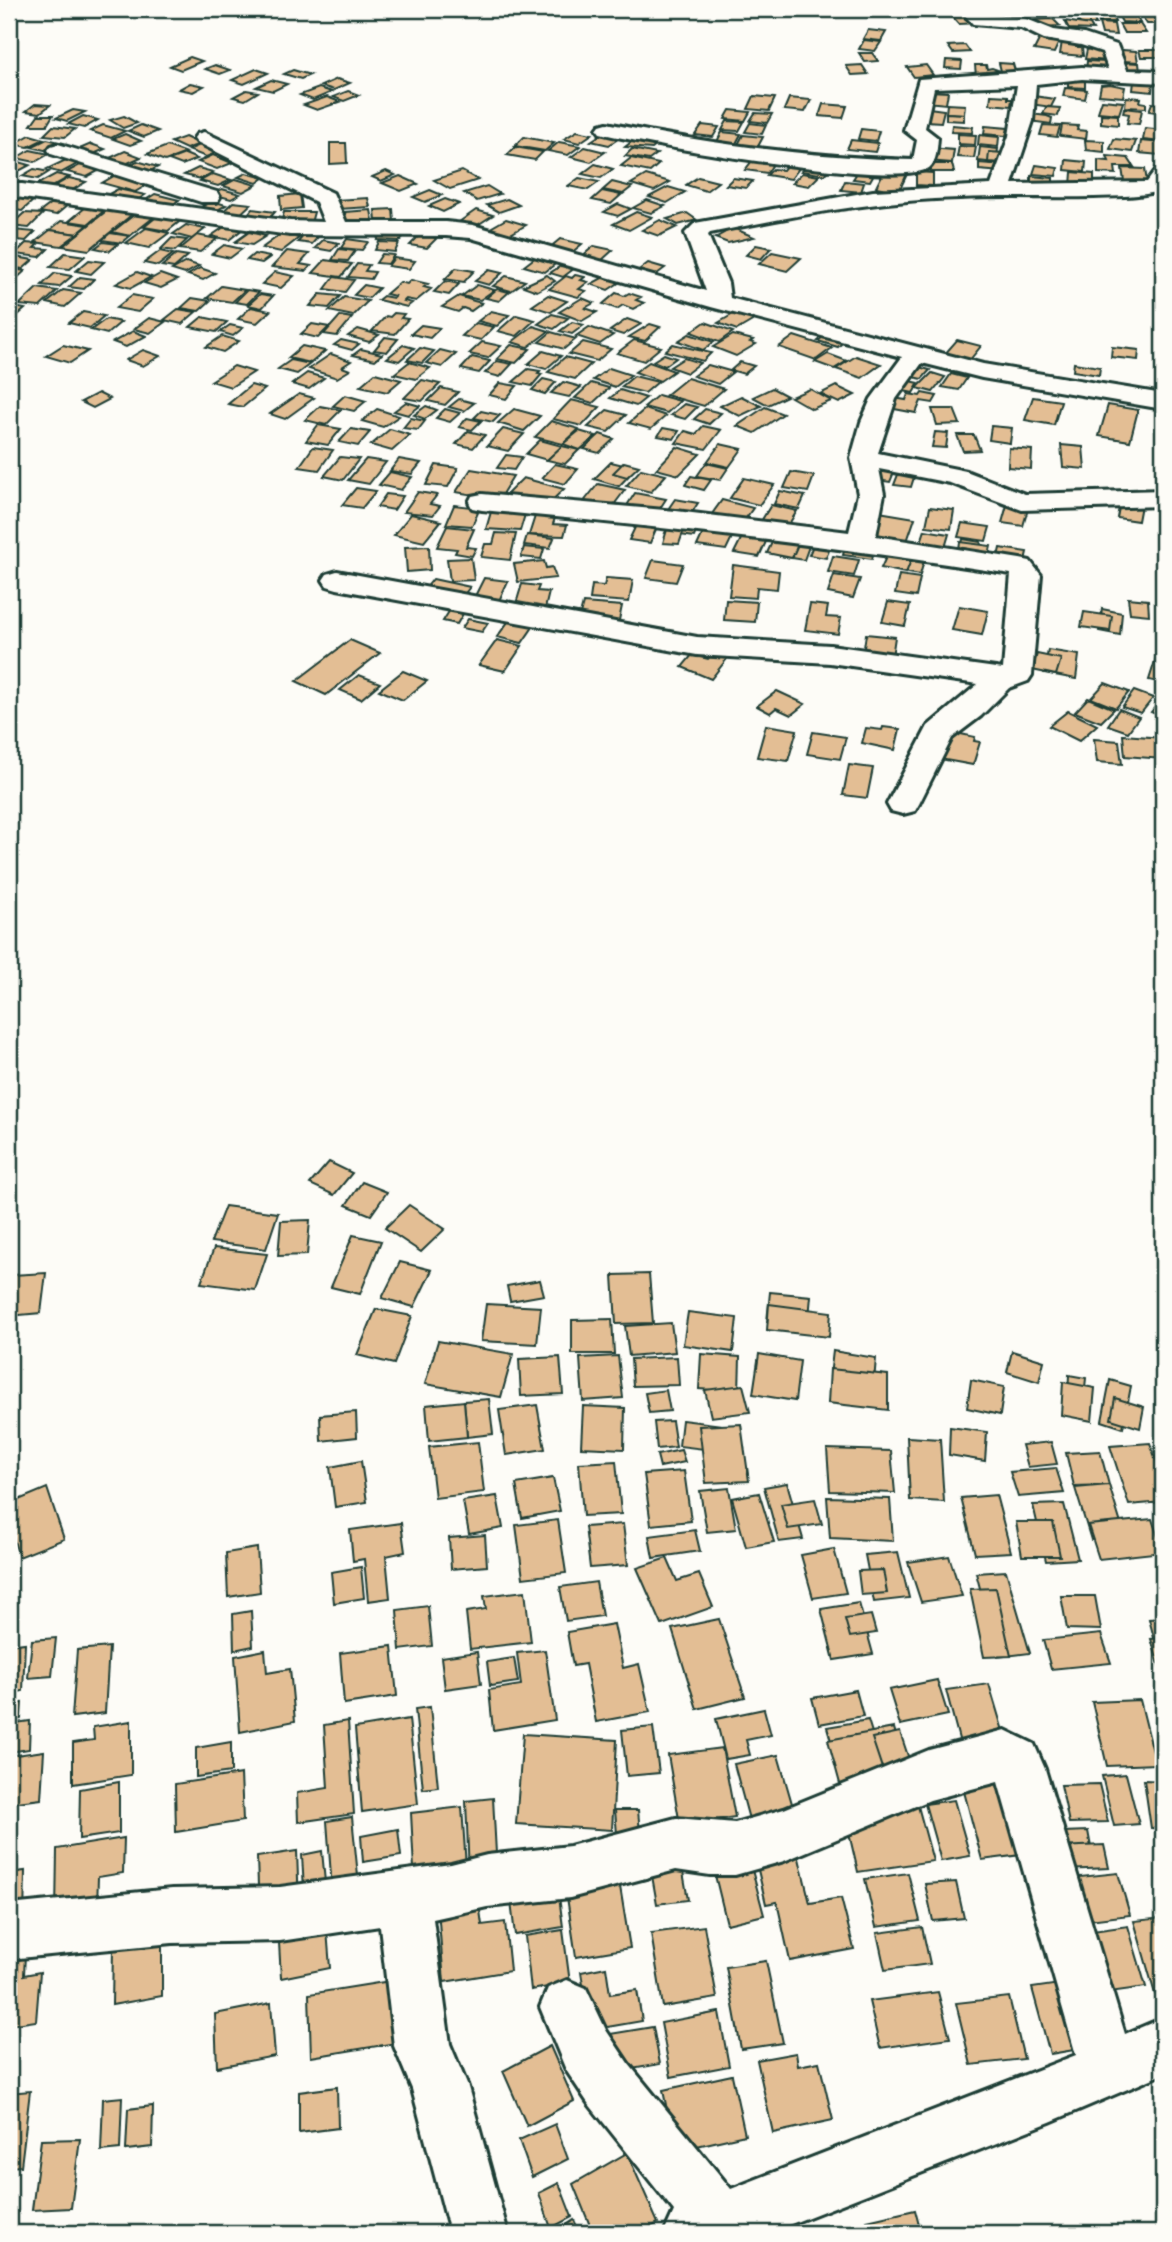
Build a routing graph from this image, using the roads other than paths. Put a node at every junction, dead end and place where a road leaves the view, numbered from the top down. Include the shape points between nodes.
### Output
1 (968, 9) edge
2 (1119, 74) junction
3 (1163, 77) edge
4 (1026, 79) junction
5 (607, 129) dead end
6 (84, 134) dead end
7 (204, 138) dead end
8 (58, 150) junction
9 (849, 164) junction
10 (19, 181) edge
11 (1158, 185) edge
12 (999, 190) junction
13 (210, 198) dead end
14 (824, 205) junction
15 (338, 229) junction
16 (719, 302) junction
17 (917, 354) junction
18 (1163, 401) edge
19 (864, 458) junction
20 (1163, 498) edge
21 (482, 502) dead end
22 (861, 542) junction
23 (337, 580) dead end
24 (1002, 678) junction
25 (903, 804) dead end
26 (403, 1896) junction
27 (9, 1932) edge
28 (567, 2007) dead end
29 (1163, 2046) edge
30 (1108, 2069) junction
31 (706, 2228) edge
32 (480, 2233) edge

1 - 2 street via 979,20 1024,23 1050,35 1110,49
2 - 3 street
2 - 4 street
4 - 9 street via 926,83 914,130 928,138 923,163
4 - 12 street via 1028,97 1011,164
5 - 9 street via 726,153
6 - 8 street
7 - 15 street via 325,198
8 - 10 street
8 - 13 street
9 - 14 street
10 - 15 street via 290,228
11 - 12 street
12 - 14 street via 897,195
14 - 16 street via 699,230 696,233 717,283
15 - 16 street via 473,232
16 - 17 street
17 - 18 street via 982,371
17 - 19 street via 884,399
19 - 20 street via 957,477 1022,502
19 - 22 street via 871,494
21 - 22 street
22 - 24 street via 1024,569 1017,675
23 - 24 street via 697,646 830,654
24 - 25 street via 939,733
26 - 27 street via 280,1914 172,1916
26 - 30 street via 570,1872 676,1844 735,1849 784,1835 929,1775 1005,1755 1020,1769
26 - 32 street via 422,2046 440,2087
28 - 31 street via 601,2074
29 - 30 street
30 - 31 street

